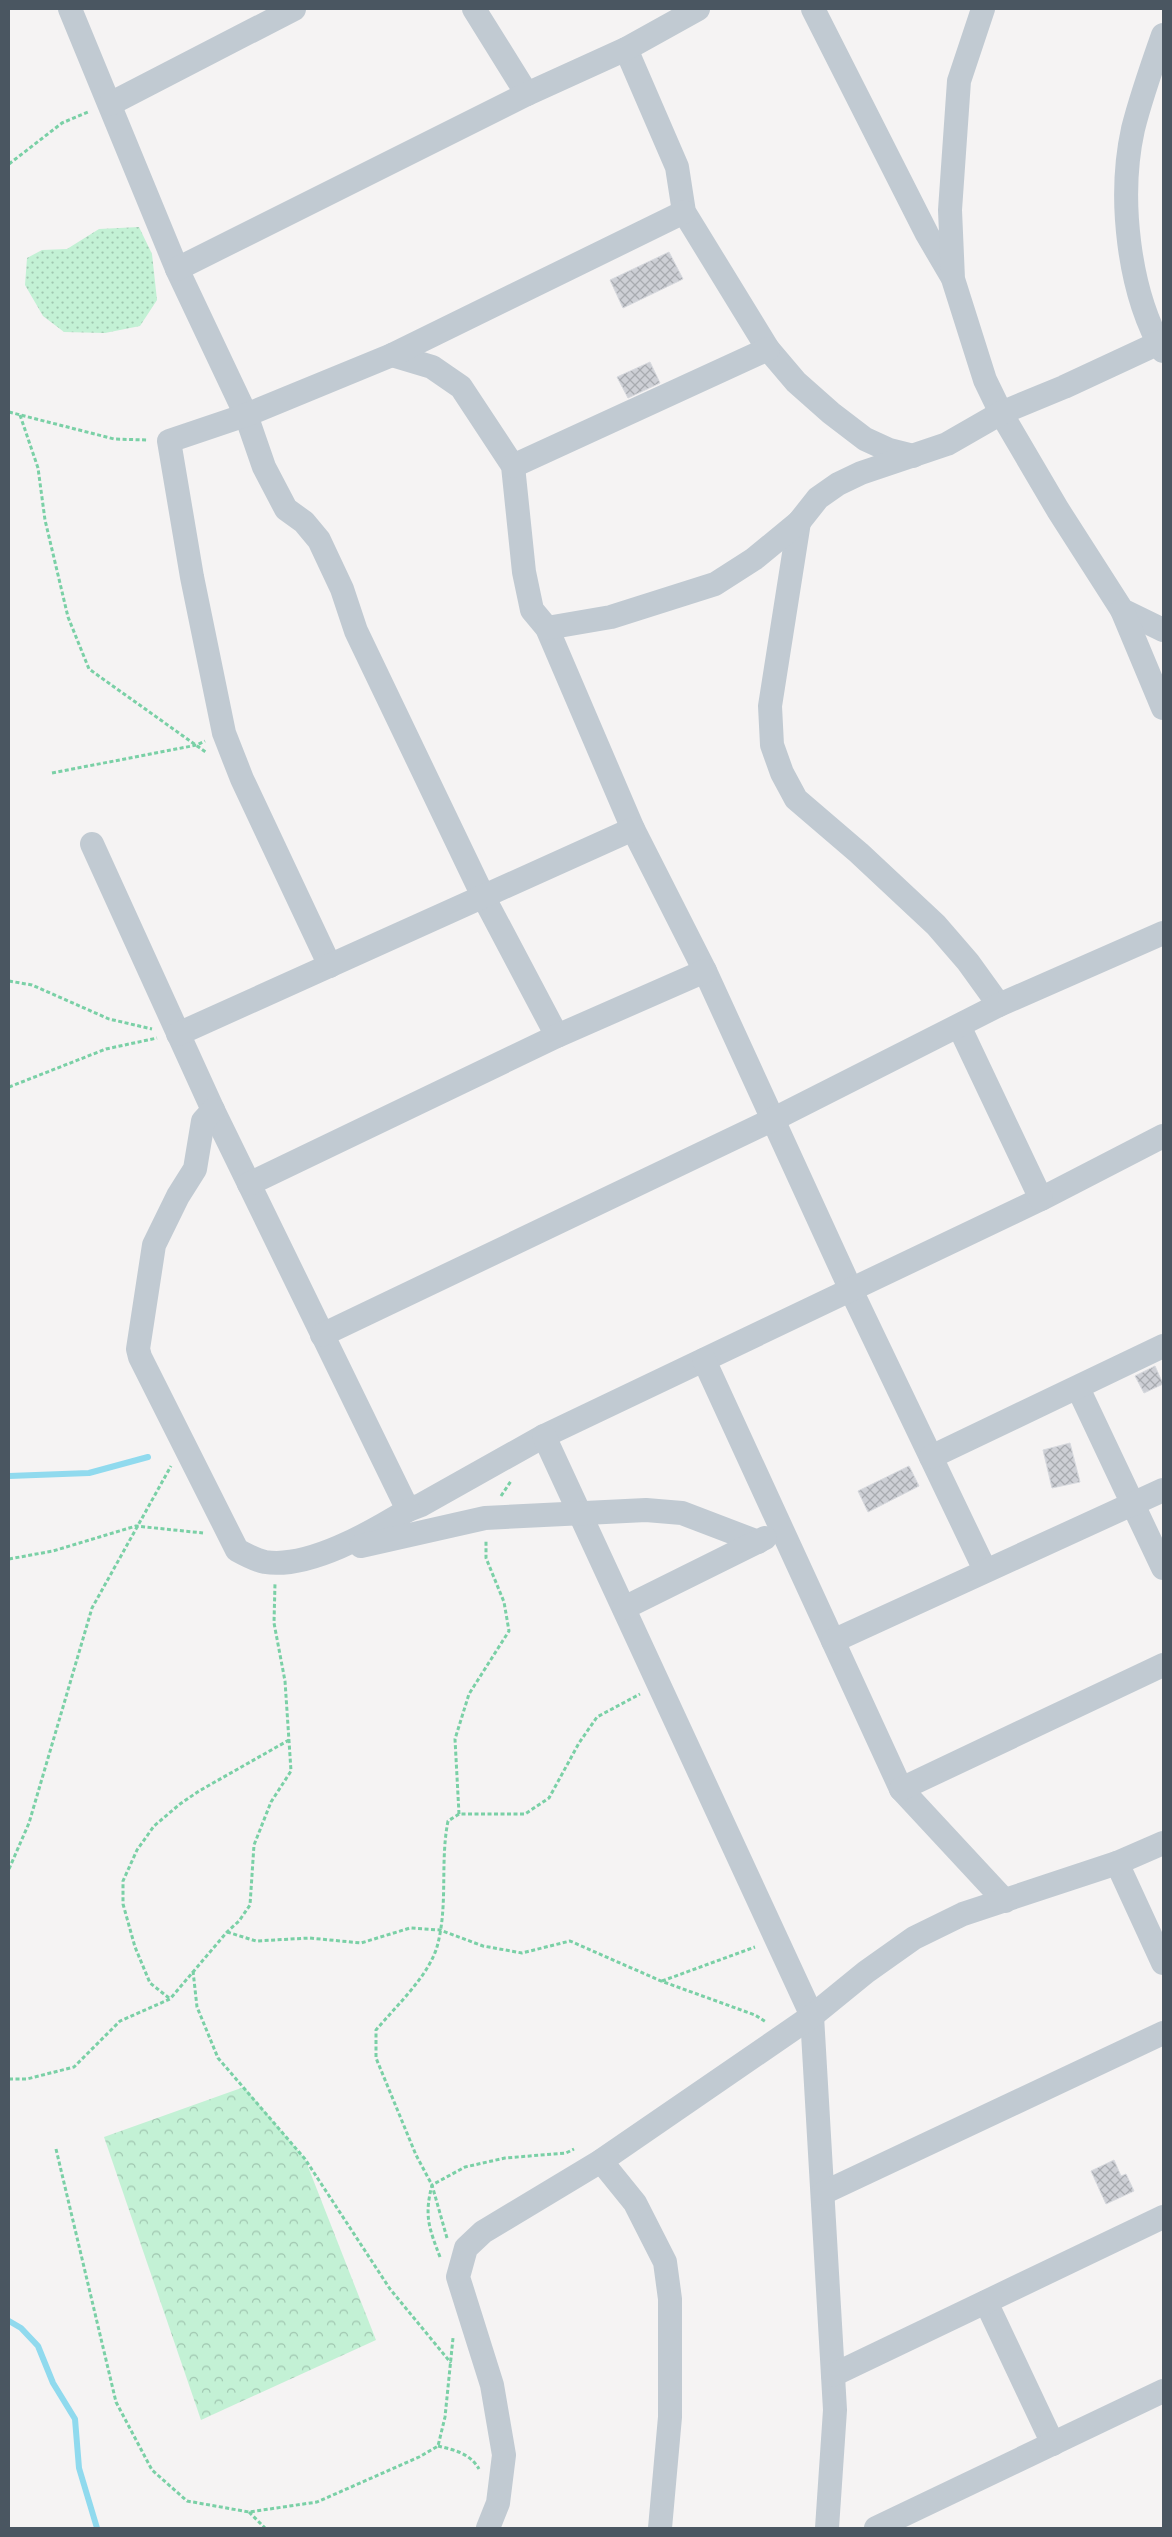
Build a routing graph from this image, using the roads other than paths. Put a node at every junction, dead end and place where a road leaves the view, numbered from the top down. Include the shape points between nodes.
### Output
1 (70, 9) edge
2 (294, 9) edge
3 (474, 9) edge
4 (698, 9) edge
5 (813, 9) edge
6 (983, 9) edge
7 (1163, 35) edge
8 (626, 49) junction
9 (527, 94) junction
10 (110, 104) junction
11 (684, 212) junction
12 (177, 269) junction
13 (953, 279) junction
14 (1162, 345) edge
15 (768, 349) junction
16 (392, 355) junction
17 (1001, 413) junction
18 (246, 415) junction
19 (913, 456) junction
20 (513, 466) junction
21 (799, 522) junction
22 (1122, 610) junction
23 (547, 628) junction
24 (1163, 630) edge
25 (1163, 708) edge
26 (633, 829) junction
27 (92, 844) dead end
28 (483, 896) junction
29 (1163, 933) edge
30 (330, 966) junction
31 (705, 971) junction
32 (999, 1005) junction
33 (959, 1026) junction
34 (178, 1034) junction
35 (557, 1036) junction
36 (213, 1110) junction
37 (772, 1120) junction
38 (1163, 1136) edge
39 (249, 1184) junction
40 (1041, 1199) junction
41 (851, 1290) junction
42 (322, 1335) junction
43 (1163, 1346) edge
44 (704, 1360) junction
45 (1078, 1388) junction
46 (544, 1436) junction
47 (931, 1457) junction
48 (1163, 1490) edge
49 (1133, 1502) junction
50 (408, 1510) junction
51 (582, 1514) junction
52 (782, 1528) junction
53 (758, 1542) junction
54 (287, 1561) junction
55 (1163, 1568) edge
56 (985, 1570) junction
57 (624, 1608) junction
58 (833, 1640) junction
59 (1163, 1665) edge
60 (900, 1789) junction
61 (1163, 1843) edge
62 (1117, 1863) junction
63 (1005, 1901) junction
64 (1163, 1963) edge
65 (812, 2016) junction
66 (1163, 2033) edge
67 (602, 2161) junction
68 (823, 2193) junction
69 (1163, 2217) edge
70 (986, 2302) junction
71 (833, 2375) junction
72 (1163, 2391) edge
73 (1053, 2444) junction
74 (488, 2528) edge
75 (660, 2528) edge
76 (827, 2528) edge
77 (876, 2528) edge

1 - 10 street
2 - 10 street
3 - 9 street
4 - 8 street
5 - 13 street
6 - 13 street via 959,80 950,210
7 - 14 street via 1133,130 1126,184 1129,239 1139,292
8 - 9 street
8 - 11 street via 677,167
9 - 12 street
10 - 12 street
11 - 15 street
11 - 16 street
12 - 18 street
13 - 17 street via 985,380
14 - 17 street
15 - 19 street via 808,392 865,438 889,450
15 - 20 street
16 - 18 street
16 - 20 street via 432,366 461,386
17 - 19 street via 947,444
17 - 22 street
18 - 28 street via 264,467 286,509 304,522 319,540 342,589 356,631
18 - 30 street via 168,441 224,733 242,779
19 - 21 street via 861,472 838,484 818,498
20 - 23 street via 526,582 532,610
21 - 23 street via 754,559 715,584 612,617
21 - 32 street via 770,706 772,745 782,773 796,799 936,925
22 - 24 street
22 - 25 street
23 - 26 street
26 - 28 street
26 - 31 street
27 - 34 street
28 - 30 street
28 - 35 street
29 - 32 street
30 - 34 street
31 - 35 street
31 - 37 street
32 - 33 street
33 - 37 street
33 - 40 street
34 - 36 street
35 - 39 street
36 - 39 street
36 - 54 street via 203,1121 195,1168 154,1245 138,1349 237,1550 258,1560
37 - 41 street
37 - 42 street
38 - 40 street
39 - 42 street
40 - 41 street
41 - 44 street
41 - 47 street
42 - 50 street
43 - 45 street
44 - 46 street
44 - 52 street
45 - 47 street
45 - 49 street
46 - 50 street
46 - 51 street
47 - 56 street
48 - 49 street
49 - 55 street
49 - 56 street
50 - 54 street via 344,1545
51 - 53 street via 646,1510 682,1513
51 - 54 street via 485,1518 374,1542 315,1561
51 - 57 street
52 - 53 street
52 - 58 street
53 - 57 street
56 - 58 street
57 - 65 street
58 - 60 street
59 - 60 street
60 - 63 street
61 - 62 street
62 - 63 street
62 - 64 street
63 - 65 street via 963,1914 914,1938
65 - 67 street
65 - 68 street
66 - 68 street
67 - 74 street via 483,2232 466,2248 458,2277 492,2385 504,2455 498,2503
67 - 75 street via 635,2203 665,2262 670,2299 670,2417
68 - 71 street
69 - 70 street
70 - 71 street
70 - 73 street
71 - 76 street via 835,2410
72 - 73 street
73 - 77 street

